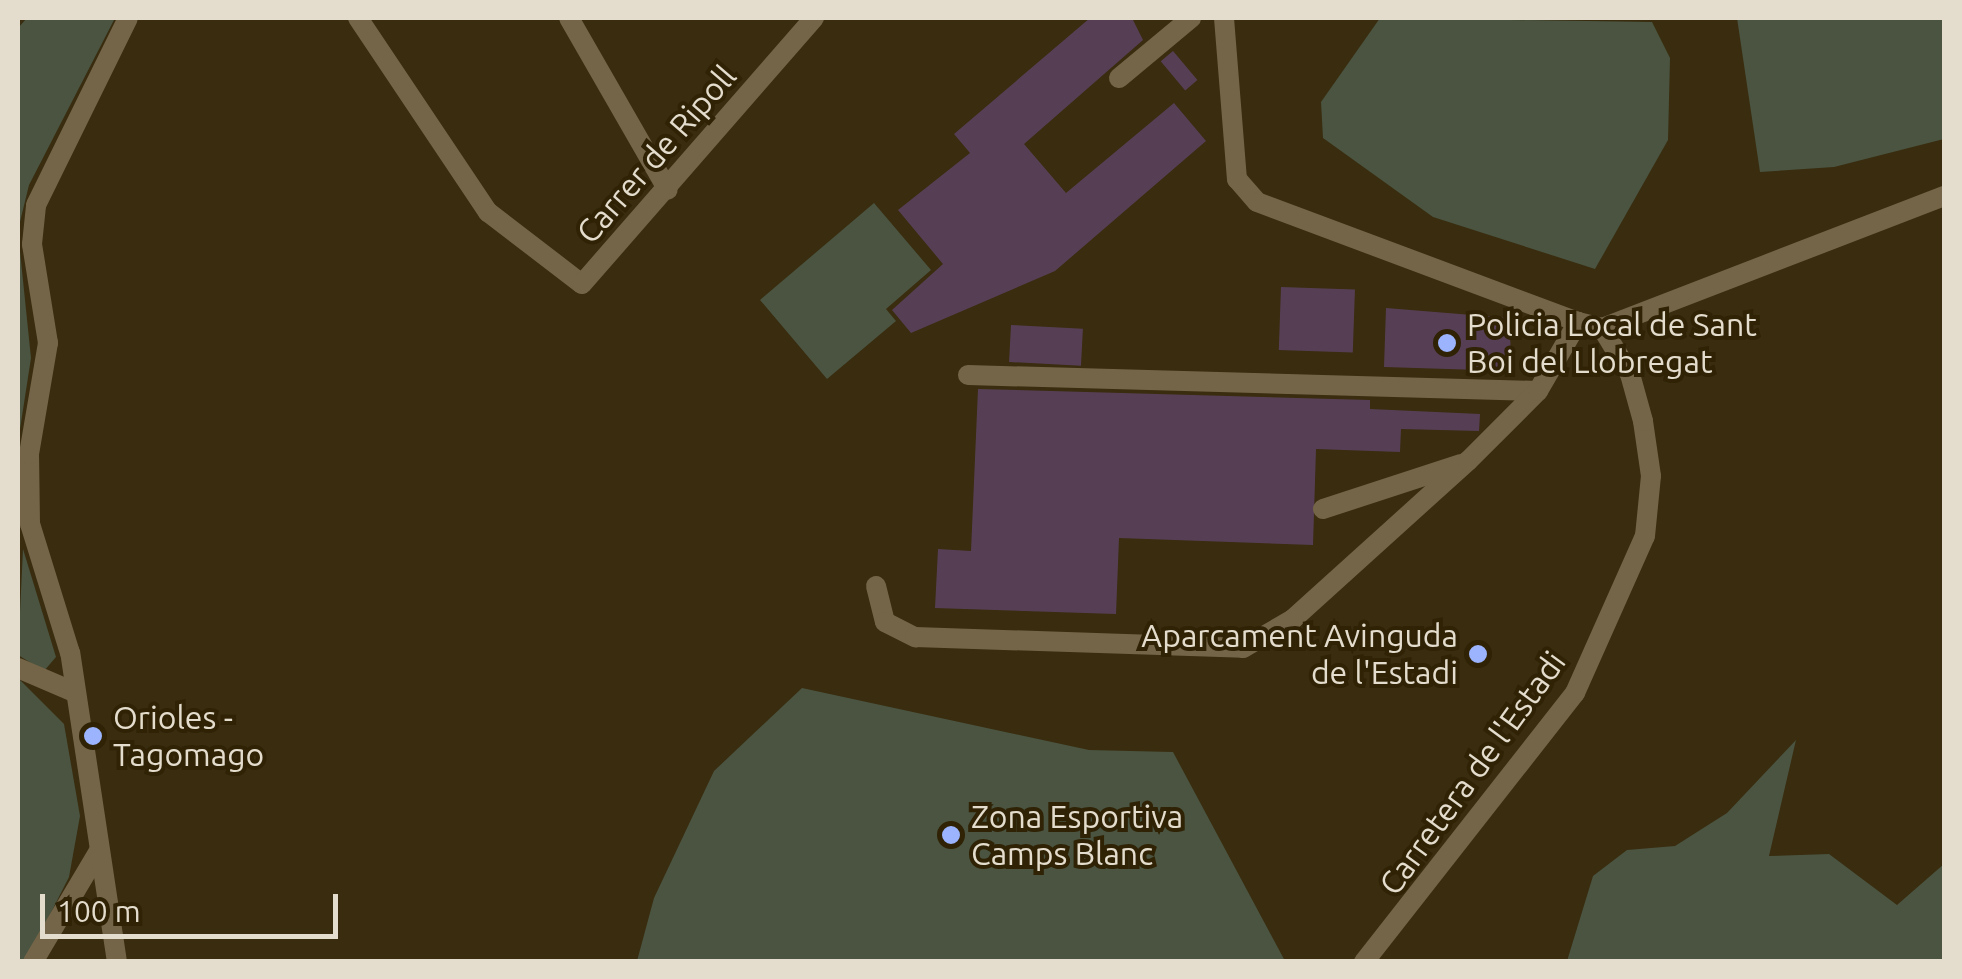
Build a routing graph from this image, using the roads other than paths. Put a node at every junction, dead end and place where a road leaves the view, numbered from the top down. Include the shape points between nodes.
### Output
1 (128, 18) edge
2 (358, 18) edge
3 (569, 18) edge
4 (814, 18) edge
5 (1191, 18) edge
6 (1224, 18) edge
7 (1119, 78) dead end
8 (668, 190) junction
9 (1944, 196) edge
10 (1578, 322) junction
11 (1602, 328) junction
12 (968, 374) dead end
13 (1538, 392) junction
14 (1468, 461) junction
15 (1323, 509) dead end
16 (876, 586) dead end
17 (18, 668) edge
18 (74, 692) junction
19 (99, 851) junction
20 (33, 962) edge
21 (117, 962) edge
22 (1364, 962) edge

1 - 18 street via 44,184 32,244 48,343 29,454 30,524
2 - 8 street, Carrer de Ripoll via 488,212 582,284
3 - 8 street
4 - 8 street, Carrer de Ripoll
5 - 7 street
6 - 10 street via 1236,179 1257,202
9 - 11 street
10 - 11 street
10 - 13 street
11 - 22 street, Carretera de l'Estadi via 1643,421 1651,476 1645,536 1575,693
12 - 13 street
13 - 14 street
14 - 15 street
14 - 16 street via 1293,619 1243,648 914,637 886,622
17 - 18 street
18 - 19 street
19 - 20 street
19 - 21 street

